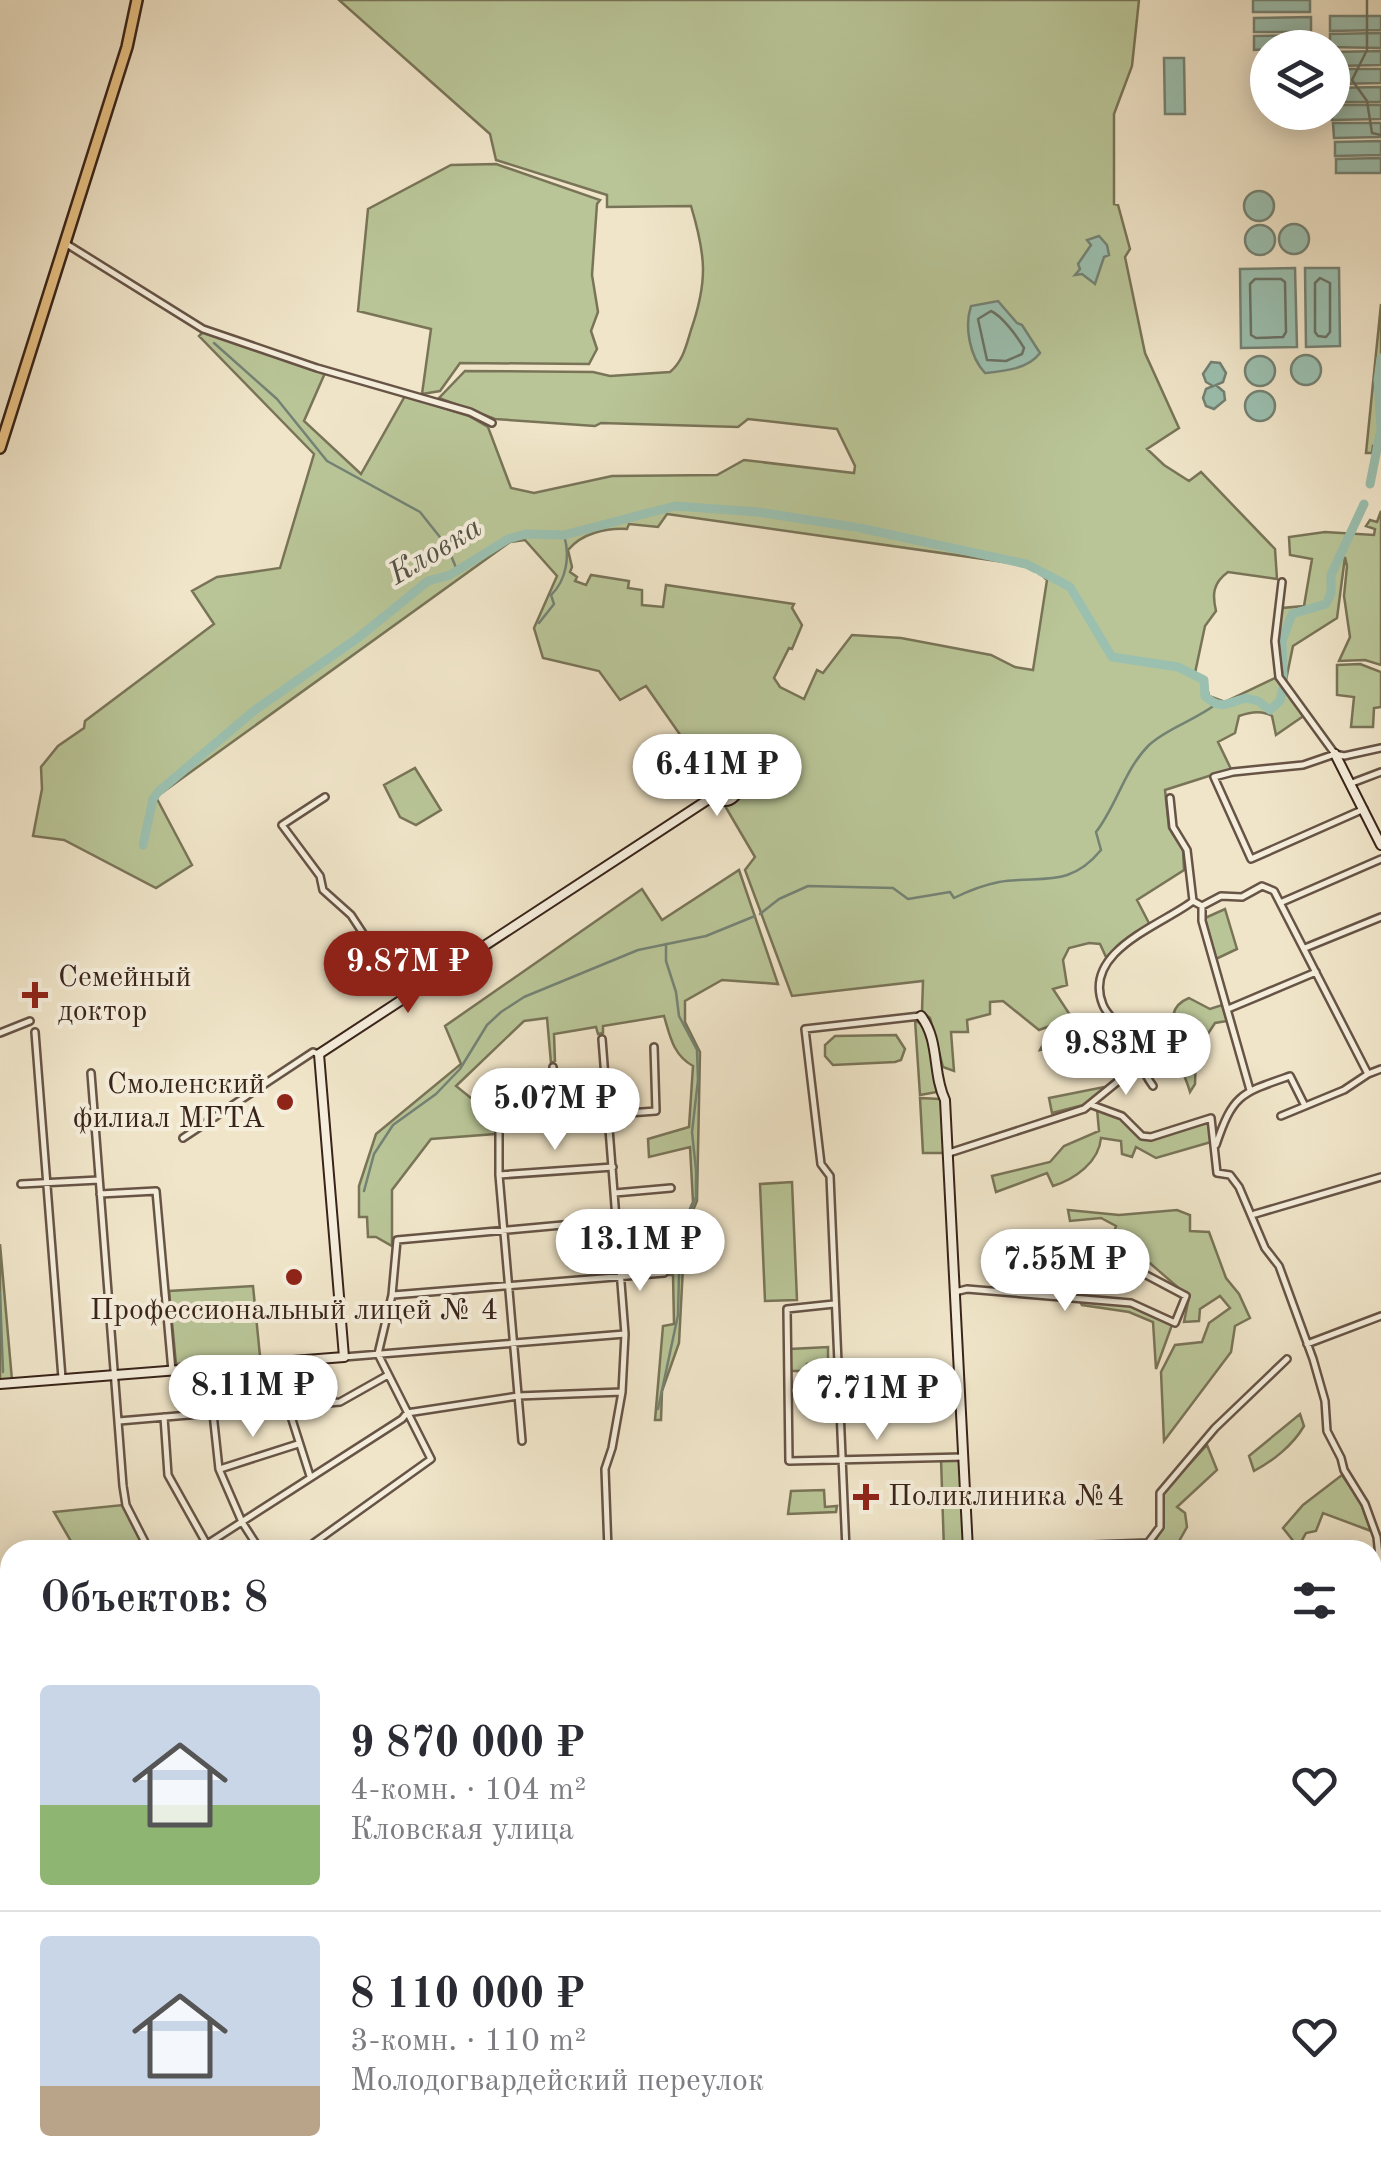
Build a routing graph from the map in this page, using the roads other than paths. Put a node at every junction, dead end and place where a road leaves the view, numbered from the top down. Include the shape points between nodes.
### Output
1 (136, 0) edge
2 (65, 243) junction
3 (492, 423) dead end
4 (0, 448) edge
5 (1282, 582) dead end
6 (1381, 748) edge
7 (1334, 754) junction
8 (1381, 772) edge
9 (1352, 783) junction
10 (714, 795) dead end
11 (325, 797) dead end
12 (1170, 798) dead end
13 (1364, 810) junction
14 (1381, 845) edge
15 (1381, 858) edge
16 (1193, 901) junction
17 (1280, 903) junction
18 (1202, 906) junction
19 (1381, 917) edge
20 (1304, 948) junction
21 (1316, 972) junction
22 (404, 996) junction
23 (1228, 1009) junction
24 (921, 1016) joint
25 (30, 1020) dead end
26 (35, 1032) dead end
27 (0, 1033) edge
28 (602, 1039) dead end
29 (654, 1047) dead end
30 (320, 1054) junction
31 (1138, 1065) junction
32 (554, 1067) dead end
33 (1381, 1068) edge
34 (91, 1074) dead end
35 (1368, 1074) junction
36 (1153, 1086) dead end
37 (1250, 1090) junction
38 (1092, 1105) junction
39 (1305, 1106) junction
40 (609, 1116) junction
41 (1280, 1116) dead end
42 (558, 1119) junction
43 (183, 1138) dead end
44 (1216, 1148) junction
45 (948, 1154) junction
46 (613, 1167) junction
47 (499, 1175) junction
48 (1381, 1177) edge
49 (99, 1180) junction
50 (47, 1183) junction
51 (21, 1184) dead end
52 (672, 1188) dead end
53 (615, 1193) junction
54 (100, 1194) junction
55 (1253, 1214) junction
56 (617, 1220) junction
57 (505, 1230) junction
58 (1099, 1250) dead end
59 (664, 1273) dead end
60 (621, 1276) junction
61 (510, 1284) junction
62 (956, 1292) junction
63 (392, 1295) junction
64 (834, 1304) junction
65 (1381, 1316) edge
66 (626, 1334) junction
67 (516, 1342) junction
68 (1307, 1344) junction
69 (378, 1354) junction
70 (344, 1357) junction
71 (1288, 1359) dead end
72 (208, 1367) junction
73 (172, 1370) junction
74 (388, 1375) junction
75 (115, 1376) junction
76 (62, 1380) junction
77 (0, 1384) edge
78 (622, 1392) junction
79 (518, 1396) junction
80 (288, 1408) junction
81 (407, 1412) junction
82 (213, 1413) junction
83 (164, 1418) junction
84 (118, 1421) junction
85 (522, 1441) dead end
86 (298, 1444) junction
87 (964, 1457) junction
88 (842, 1462) junction
89 (220, 1469) junction
90 (310, 1477) junction
91 (242, 1522) junction
92 (144, 1540) edge
93 (204, 1540) edge
94 (218, 1540) edge
95 (254, 1540) edge
96 (318, 1540) edge
97 (608, 1540) edge
98 (846, 1540) edge
99 (968, 1540) edge
100 (1151, 1540) edge
101 (1377, 1540) edge

1 - 2 main road via 128,47
2 - 3 street via 203,329
2 - 4 main road
5 - 7 street via 1275,641 1279,677
6 - 7 street
7 - 9 street
7 - 13 street via 1214,777 1251,859
8 - 9 street
9 - 13 street
10 - 22 street
11 - 22 street via 282,825
12 - 16 street via 1173,827 1187,850
13 - 14 street
15 - 17 street
16 - 18 street
16 - 31 street via 1104,965 1103,1005
17 - 18 street via 1274,890 1262,886
17 - 20 street
18 - 23 street
19 - 20 street
20 - 21 street
21 - 23 street
21 - 35 street
22 - 30 street
23 - 37 street
24 - 45 street via 930,1028 946,1100
24 - 64 street via 805,1029 821,1164 830,1176
25 - 27 street
26 - 50 street
28 - 40 street
29 - 40 street via 656,1110
30 - 43 street via 313,1052
30 - 70 street
31 - 36 street
31 - 38 street
32 - 42 street
33 - 35 street
34 - 49 street
35 - 39 street
37 - 39 street via 1290,1076
37 - 44 street via 1232,1104
38 - 44 street via 1151,1137 1211,1118
38 - 45 street
39 - 41 street
40 - 42 street
40 - 46 street
42 - 47 street via 500,1125
44 - 55 street via 1218,1172 1230,1175
45 - 62 street
46 - 47 street
46 - 53 street
47 - 57 street
48 - 55 street
49 - 50 street
49 - 54 street
50 - 51 street
50 - 76 street
52 - 53 street
53 - 56 street
54 - 73 street via 156,1191
54 - 75 street
55 - 68 street
56 - 57 street
56 - 60 street
57 - 61 street
57 - 63 street via 397,1240
58 - 62 street via 1186,1296 1175,1323 1131,1303
59 - 60 street
60 - 61 street
60 - 66 street
61 - 63 street
61 - 67 street
62 - 87 street
63 - 69 street
64 - 88 street
64 - 88 street via 787,1308 788,1461
65 - 68 street
66 - 67 street
66 - 78 street
67 - 69 street
67 - 79 street
68 - 101 street via 1327,1431 1366,1504
69 - 70 street
69 - 74 street
70 - 72 street
71 - 100 street via 1215,1428 1160,1493 1160,1527
72 - 73 street
72 - 82 street
73 - 75 street
74 - 80 street via 340,1402
74 - 81 street
75 - 76 street
75 - 84 street
76 - 77 street
78 - 79 street
78 - 97 street via 604,1469
79 - 81 street
79 - 85 street
80 - 82 street
80 - 86 street
81 - 90 street
81 - 96 street via 429,1462
82 - 83 street
82 - 89 street
83 - 84 street
83 - 93 street via 168,1475
84 - 92 street via 126,1505
86 - 89 street
86 - 90 street
87 - 88 street
87 - 99 street
88 - 98 street
89 - 91 street
90 - 91 street
91 - 94 street
91 - 95 street

